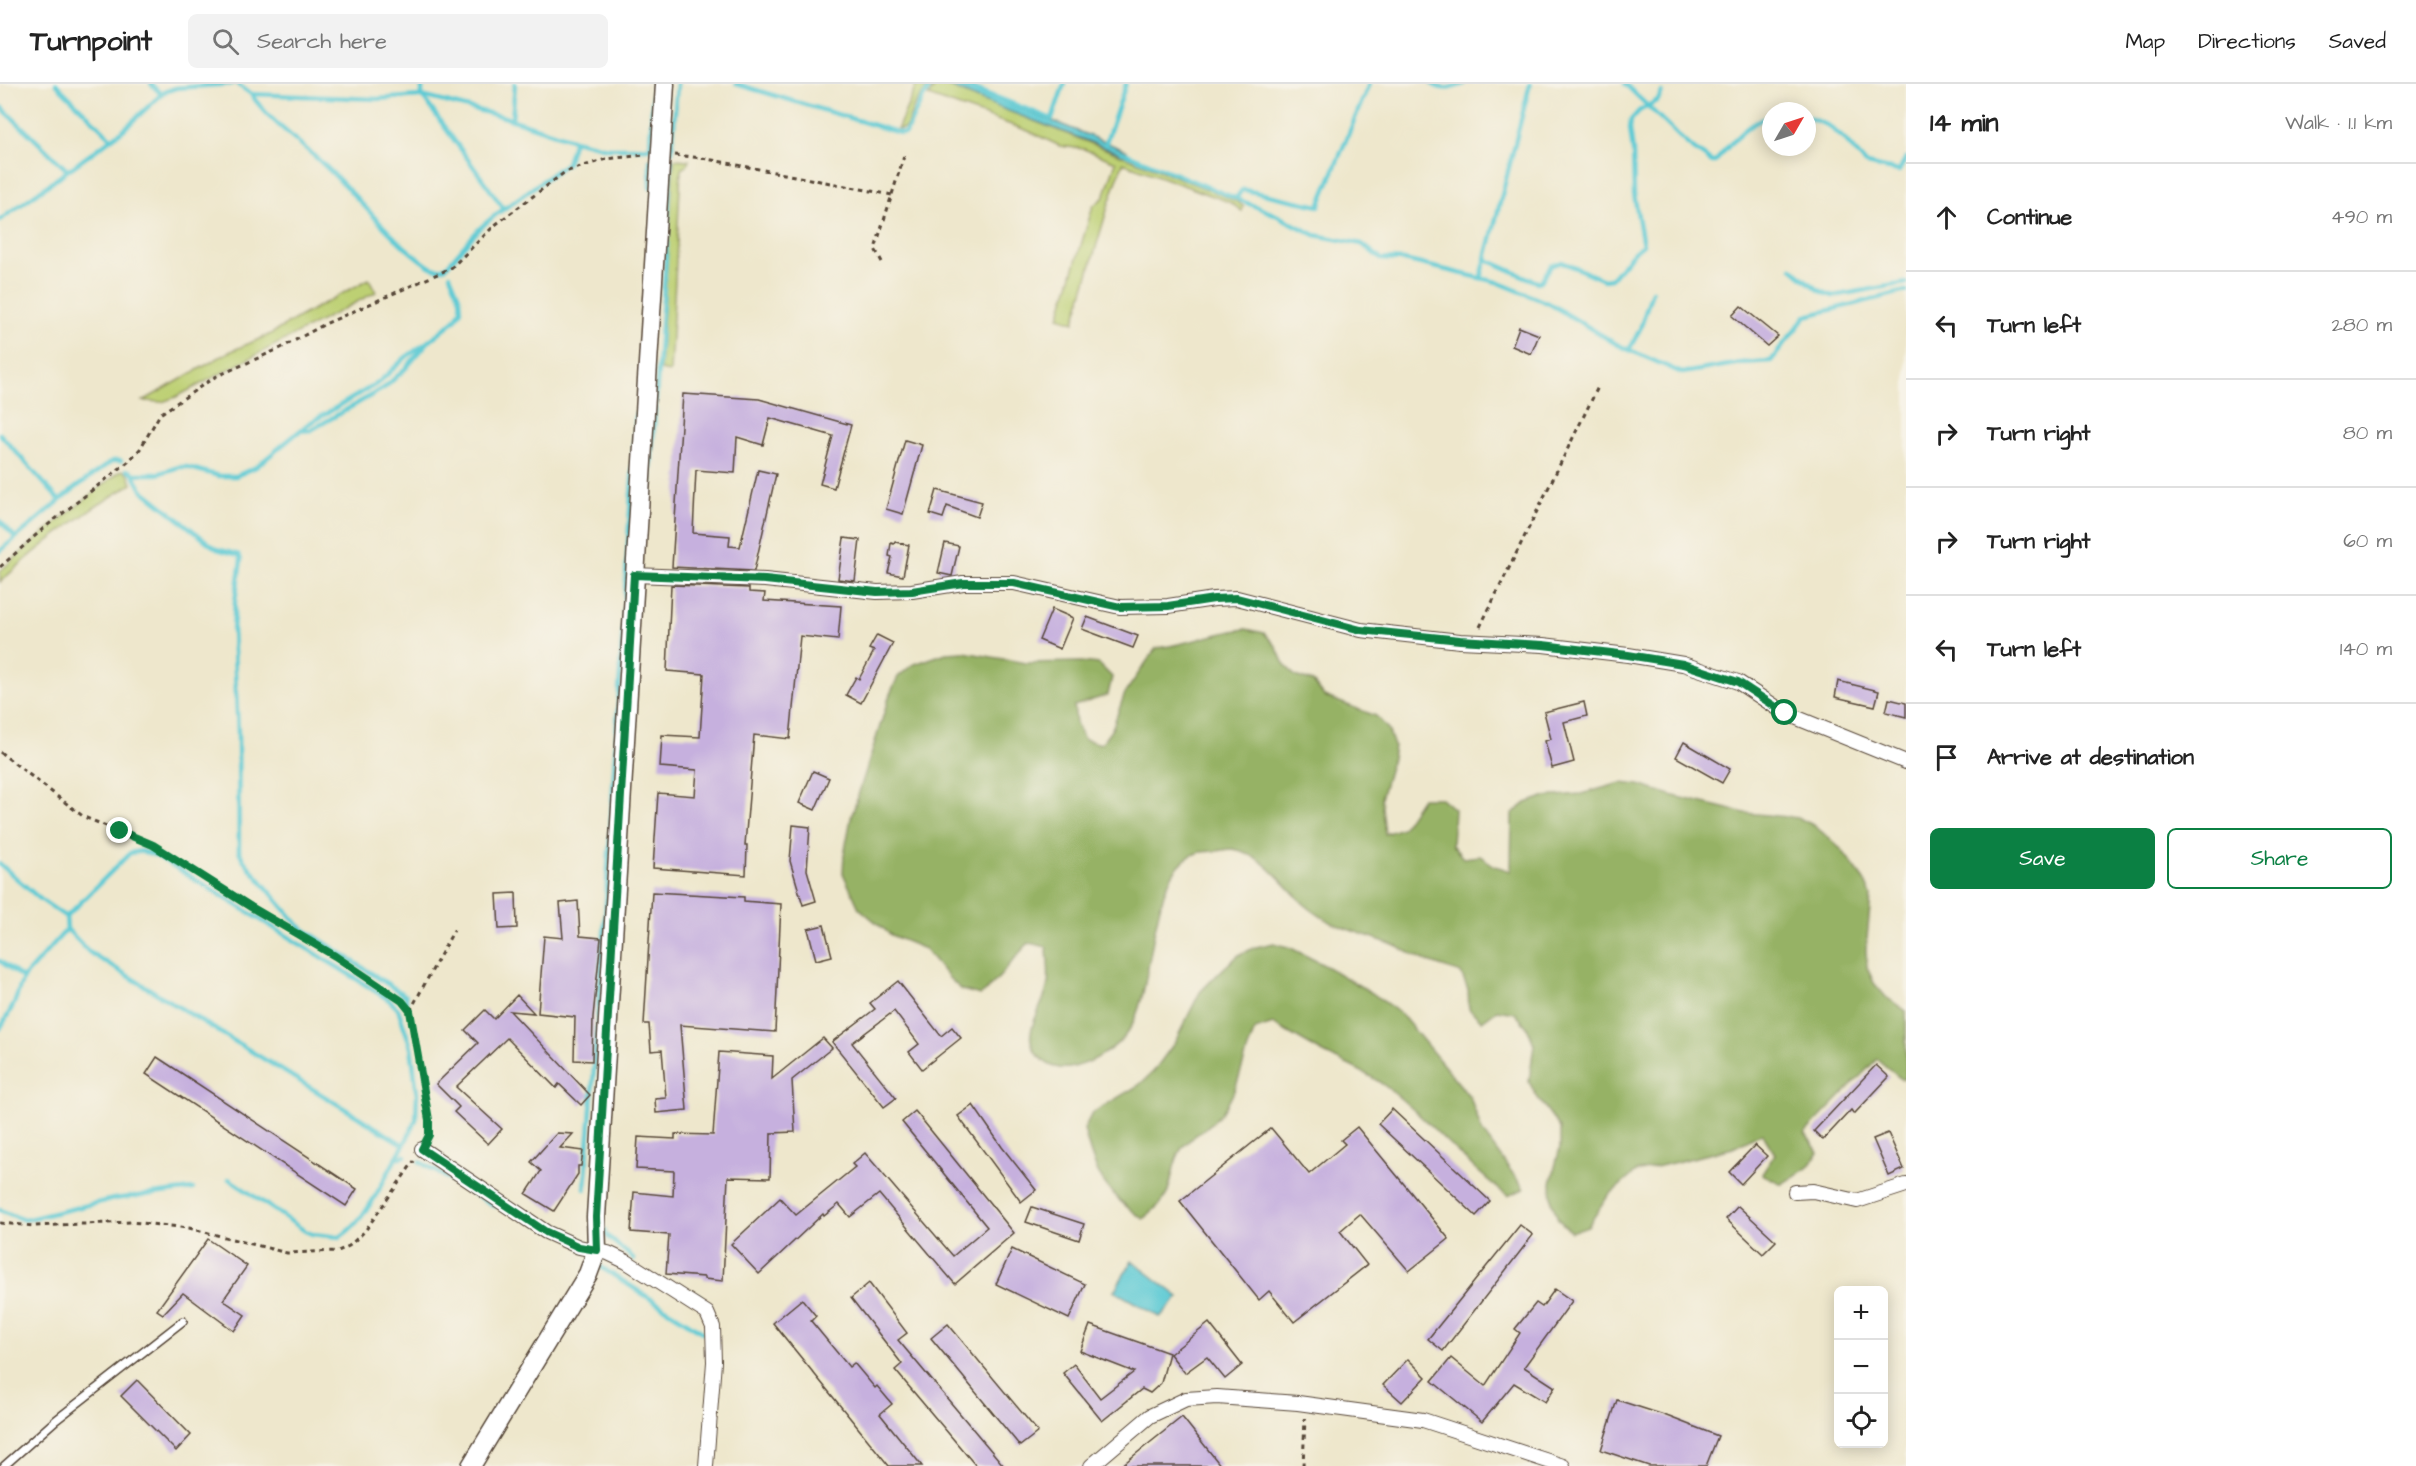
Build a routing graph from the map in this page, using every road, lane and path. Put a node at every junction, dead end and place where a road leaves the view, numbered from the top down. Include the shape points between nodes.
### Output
1 (665, 84) edge
2 (660, 154) junction
3 (904, 156) dead end
4 (892, 195) junction
5 (882, 262) dead end
6 (1598, 387) dead end
7 (0, 567) edge
8 (634, 575) junction
9 (1474, 641) junction
10 (0, 752) edge
11 (1906, 762) edge
12 (454, 930) dead end
13 (410, 1011) junction
14 (422, 1149) junction
15 (1906, 1185) edge
16 (1795, 1192) dead end
17 (0, 1223) edge
18 (597, 1250) junction
19 (183, 1321) dead end
20 (1306, 1404) junction
21 (4, 1466) edge
22 (471, 1466) edge
23 (706, 1466) edge
24 (1091, 1466) edge
25 (1303, 1466) edge
26 (1563, 1466) edge

1 - 2 street
2 - 4 path via 702,158
2 - 7 path via 606,159 565,172 495,225 452,268 215,377 160,414 128,462
2 - 8 street
3 - 4 path
4 - 5 path via 875,249
6 - 9 path
8 - 9 street via 765,580 877,592 963,583 1014,583 1120,607 1237,598 1361,630
8 - 18 street via 596,1206
9 - 11 street via 1543,645 1683,664 1738,682 1785,713
10 - 13 path via 84,817 153,845 335,956 402,1001
12 - 13 path
13 - 14 path via 429,1120 429,1135
14 - 17 path via 365,1231 338,1251 287,1253 189,1228 131,1222 34,1226
14 - 18 street via 546,1232 579,1247
15 - 16 street via 1857,1201 1813,1191
18 - 22 street via 588,1274
18 - 23 street via 627,1262 706,1313 713,1328 714,1362
19 - 21 lane via 56,1420
20 - 24 street via 1217,1396 1186,1399 1150,1416
20 - 25 path
20 - 26 street via 1423,1420

